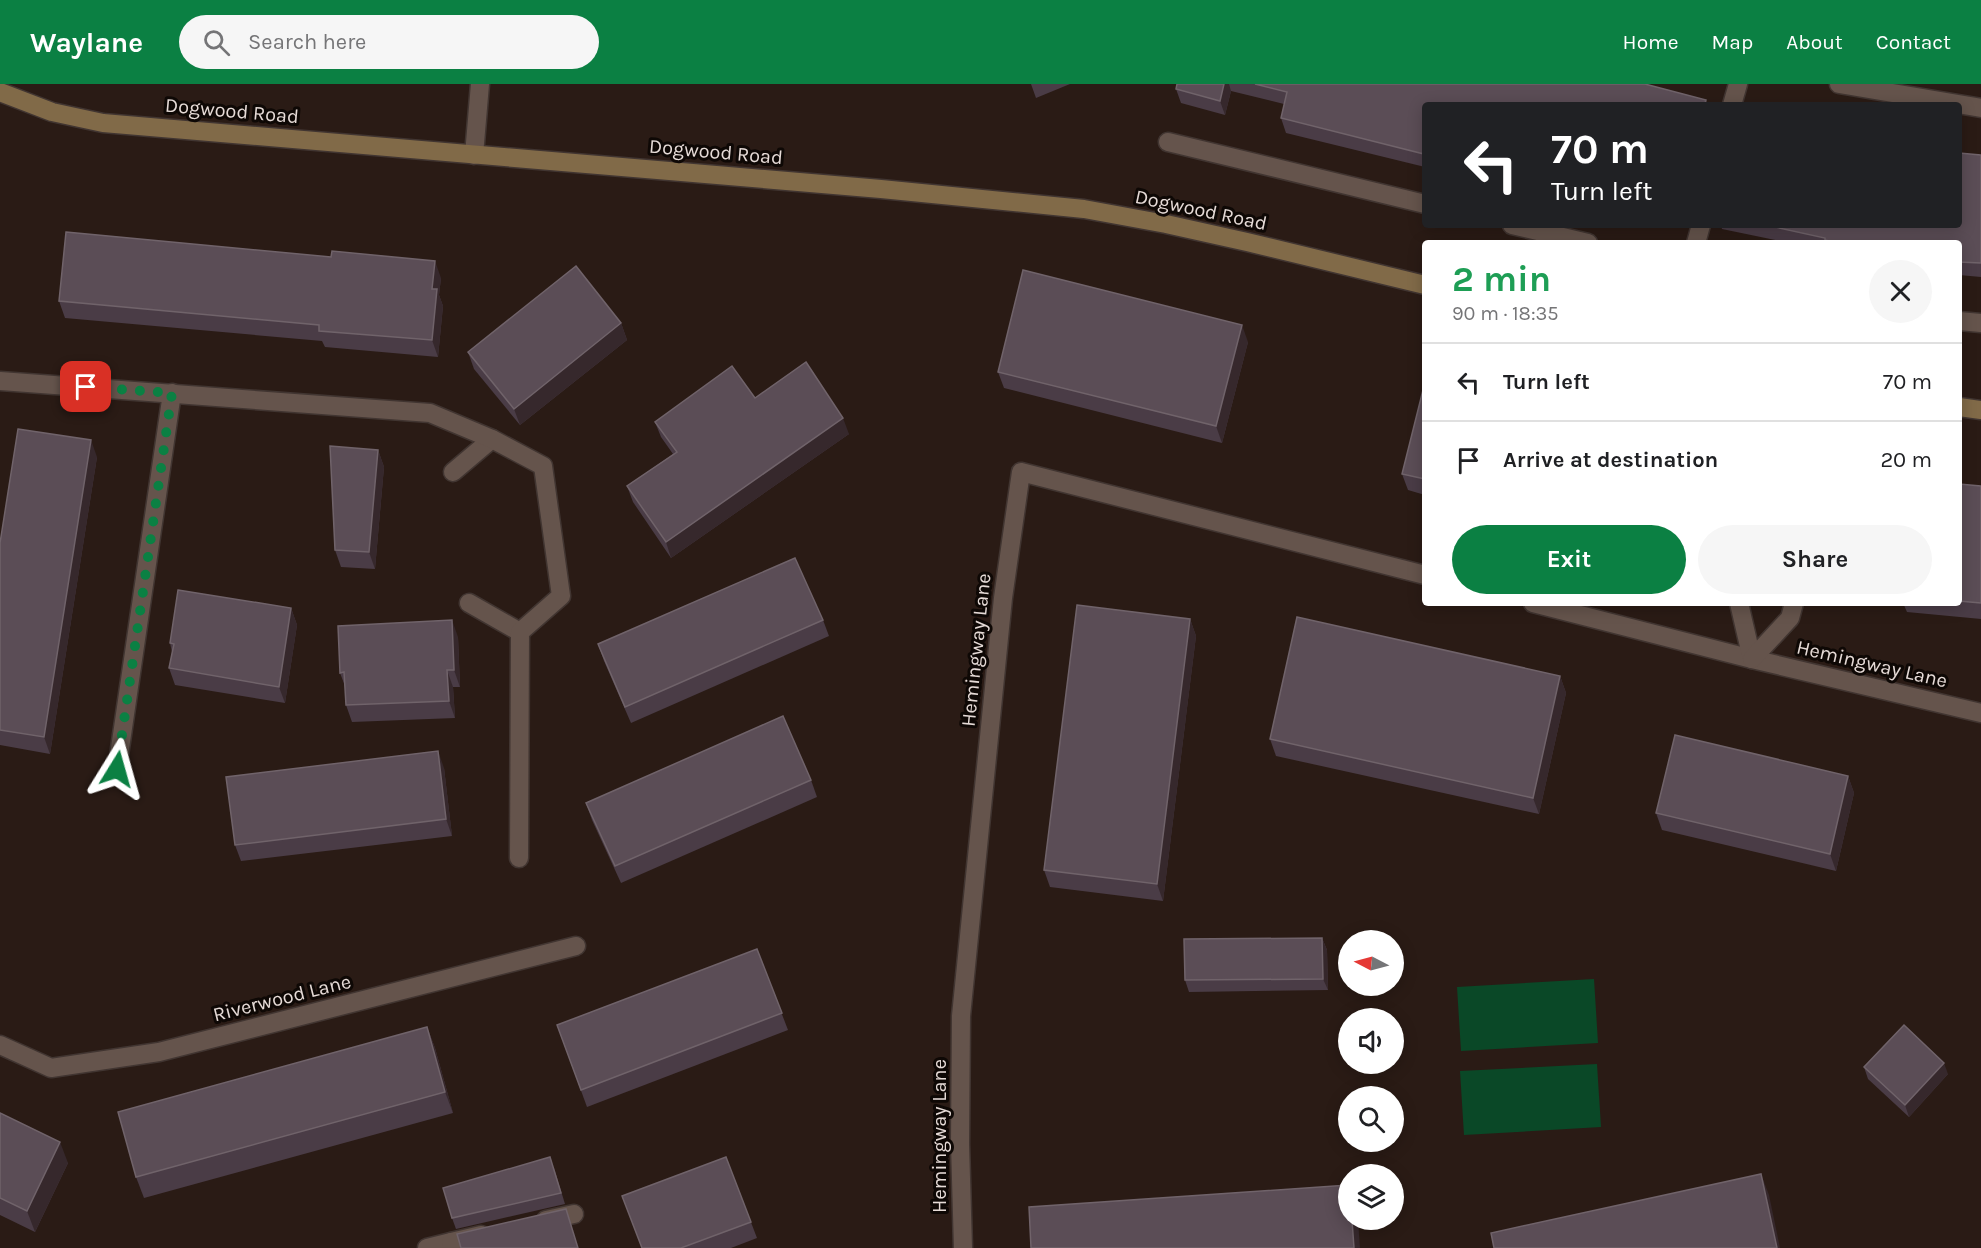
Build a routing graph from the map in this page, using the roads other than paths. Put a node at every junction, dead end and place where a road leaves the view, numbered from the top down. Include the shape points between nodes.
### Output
1 (480, 84) edge
2 (1738, 84) edge
3 (1841, 84) edge
4 (0, 93) edge
5 (1733, 102) edge
6 (1946, 102) edge
7 (1962, 105) edge
8 (1981, 108) edge
9 (1168, 142) dead end
10 (474, 155) junction
11 (1422, 203) edge
12 (1525, 228) edge
13 (1575, 240) edge
14 (1422, 284) edge
15 (1962, 321) edge
16 (1981, 323) edge
17 (0, 381) edge
18 (172, 393) junction
19 (1962, 407) edge
20 (1981, 410) edge
21 (492, 439) junction
22 (453, 472) dead end
23 (1422, 574) edge
24 (469, 603) dead end
25 (1545, 606) edge
26 (1740, 606) edge
27 (1793, 606) edge
28 (520, 633) junction
29 (1752, 659) junction
30 (1981, 713) edge
31 (117, 769) dead end
32 (519, 858) dead end
33 (576, 946) dead end
34 (0, 1045) edge
35 (574, 1214) dead end
36 (529, 1224) edge
37 (495, 1232) edge
38 (427, 1248) edge
39 (963, 1248) edge

1 - 10 street
2 - 5 street
3 - 6 street
4 - 10 street, Dogwood Road via 52,112 103,123
7 - 8 street
9 - 11 street
10 - 14 street, Dogwood Road via 1084,209 1247,242
12 - 13 street
15 - 16 street
17 - 18 street
18 - 21 street via 430,412
18 - 31 street
19 - 20 street
21 - 22 street
21 - 28 street via 543,466 561,596
23 - 39 street, Hemingway Lane via 1021,472 1003,598 961,1016
24 - 28 street
25 - 29 street, Hemingway Lane
26 - 29 street
27 - 29 street, Hemingway Lane via 1790,618
28 - 32 street
29 - 30 street, Hemingway Lane
33 - 34 street, Riverwood Lane via 159,1052 51,1068
35 - 36 street
37 - 38 street

